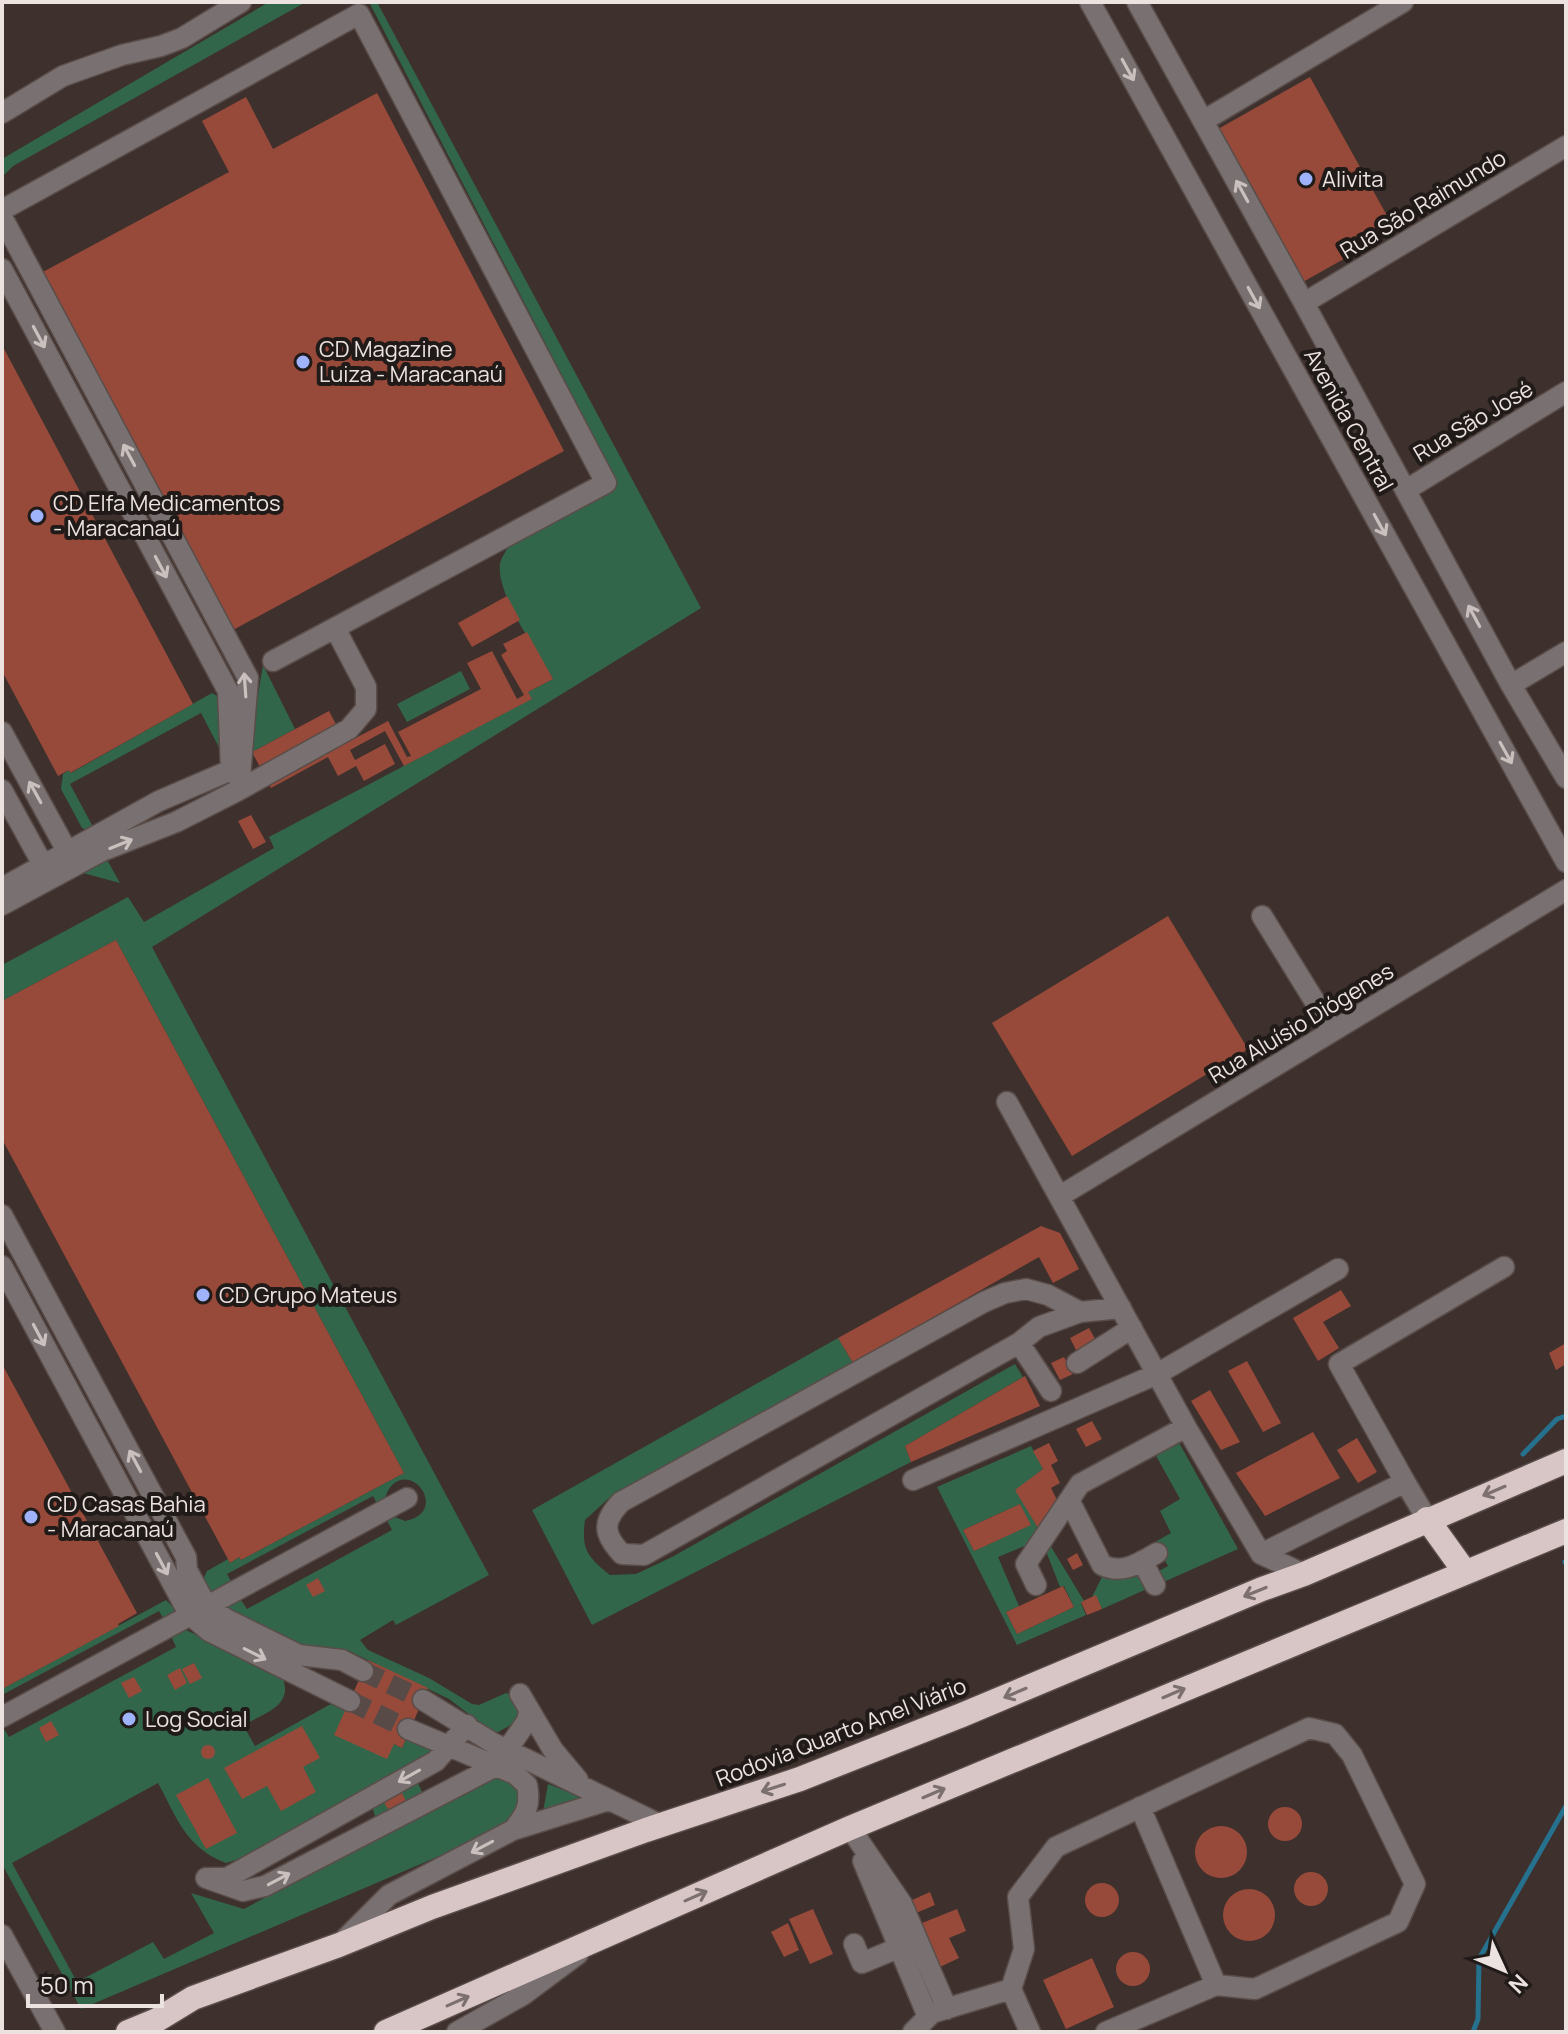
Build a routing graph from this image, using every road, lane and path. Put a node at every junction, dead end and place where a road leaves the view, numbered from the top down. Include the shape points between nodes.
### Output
1 (241, 2) edge
2 (1090, 2) edge
3 (1137, 2) edge
4 (1403, 2) edge
5 (1374, 10) edge
6 (2, 113) edge
7 (1203, 121) junction
8 (1566, 146) edge
9 (2, 210) edge
10 (2, 217) edge
11 (2, 269) edge
12 (1304, 303) junction
13 (1566, 392) edge
14 (1406, 490) junction
15 (335, 628) junction
16 (1566, 652) edge
17 (273, 661) dead end
18 (1511, 685) junction
19 (2, 732) edge
20 (1566, 778) edge
21 (2, 790) edge
22 (239, 790) junction
23 (71, 859) junction
24 (1566, 862) edge
25 (46, 872) junction
26 (2, 888) edge
27 (1566, 890) edge
28 (2, 905) edge
29 (1262, 916) dead end
30 (1333, 1031) junction
31 (1007, 1102) dead end
32 (1060, 1196) junction
33 (2, 1215) edge
34 (2, 1266) edge
35 (1504, 1267) dead end
36 (1338, 1269) dead end
37 (1121, 1308) junction
38 (1080, 1312) junction
39 (1132, 1328) junction
40 (1019, 1343) junction
41 (1077, 1363) dead end
42 (1157, 1374) junction
43 (1051, 1391) dead end
44 (1186, 1427) junction
45 (1566, 1461) edge
46 (913, 1480) dead end
47 (1405, 1482) junction
48 (407, 1498) dead end
49 (1069, 1500) junction
50 (1427, 1519) junction
51 (1566, 1531) edge
52 (1261, 1554) junction
53 (1465, 1572) junction
54 (1304, 1574) junction
55 (1036, 1585) dead end
56 (1155, 1585) dead end
57 (197, 1610) junction
58 (363, 1671) tunnel mouth
59 (423, 1700) tunnel mouth
60 (350, 1701) tunnel mouth
61 (2, 1717) edge
62 (467, 1725) junction
63 (408, 1729) tunnel mouth
64 (451, 1747) junction
65 (501, 1757) junction
66 (586, 1789) junction
67 (609, 1800) junction
68 (1140, 1807) junction
69 (661, 1825) junction
70 (850, 1828) junction
71 (513, 1830) junction
72 (2, 1935) edge
73 (596, 1940) junction
74 (854, 1944) dead end
75 (339, 1945) junction
76 (898, 1948) junction
77 (1216, 1985) junction
78 (1011, 1989) junction
79 (193, 1998) junction
80 (929, 2019) edge
81 (55, 2032) edge
82 (128, 2032) edge
83 (156, 2032) edge
84 (386, 2032) edge
85 (457, 2032) edge
86 (1030, 2032) edge
87 (1106, 2032) edge

1 - 6 street via 172,42 63,76
2 -> 24 street, Avenida Central
3 - 7 street, Avenida Central
4 - 5 street
5 - 7 street
12 -> 7 street, Avenida Central
8 - 12 street, Rua São Raimundo
9 - 15 street via 359,14 606,483
22 -> 10 street via 248,678
11 -> 23 street via 228,691 231,770 159,801
12 - 14 street, Avenida Central
13 - 14 street, Rua São José
18 -> 14 street, Avenida Central
15 - 17 street
15 - 22 street via 366,687 366,709 349,729
16 - 18 street
18 - 20 street, Avenida Central
23 -> 19 street
21 - 25 street
23 -> 22 street via 176,822
23 - 25 street
25 - 26 street
25 - 28 street
27 - 30 street, Rua Aluísio Diógenes
29 - 30 street
30 - 32 street, Rua Aluísio Diógenes
31 - 32 street
32 - 37 street
57 -> 33 street via 186,1557
34 -> 57 street
35 - 47 street via 1339,1364
36 - 42 street
37 - 38 street
37 - 39 street
38 - 40 street via 1039,1327
38 - 40 street via 1026,1289 984,1302 621,1502 609,1514 606,1530 622,1554 644,1555
39 - 41 street
39 - 42 street
40 - 43 street
42 - 44 street
42 - 46 street
44 - 49 street via 1080,1484
44 - 52 street
45 -> 50 highway, Rodovia Quarto Anel Viário
47 - 50 street
47 - 52 street
48 - 57 street
49 - 55 street via 1026,1564
49 - 56 street via 1102,1565 1125,1569 1150,1557
50 - 53 highway
50 - 54 highway, Rodovia Quarto Anel Viário
51 - 53 highway
52 - 54 street
70 -> 53 highway
54 -> 69 highway, Rodovia Quarto Anel Viário via 800,1779
57 - 58 street via 299,1655 342,1660
57 -> 60 street via 209,1631
57 - 61 street
59 - 62 street
62 - 64 street
62 - 65 street
63 - 64 street
64 - 65 street
64 -> 65 street via 436,1761 227,1878 206,1878 243,1891 265,1886
65 - 66 street
65 - 66 street via 527,1721 524,1703 565,1768
65 - 71 street via 527,1785 529,1806
66 - 67 street
67 - 69 street
67 - 71 street
68 - 77 street
68 - 77 street via 1309,1728 1335,1734 1352,1755 1415,1884 1398,1922 1255,1989
68 - 78 street via 1056,1847 1018,1897 1024,1949
69 - 75 highway, Rodovia Quarto Anel Viário
73 -> 70 highway
70 - 76 street
70 - 80 street via 902,1904
71 -> 75 street via 389,1895
72 - 81 street
84 -> 73 highway
73 - 85 street via 523,1995
74 - 76 street via 862,1963
75 - 79 highway, Rodovia Quarto Anel Viário
76 - 80 street
77 - 87 street
78 - 80 street
78 - 86 street
79 - 82 highway, Rodovia Quarto Anel Viário
79 - 83 highway

